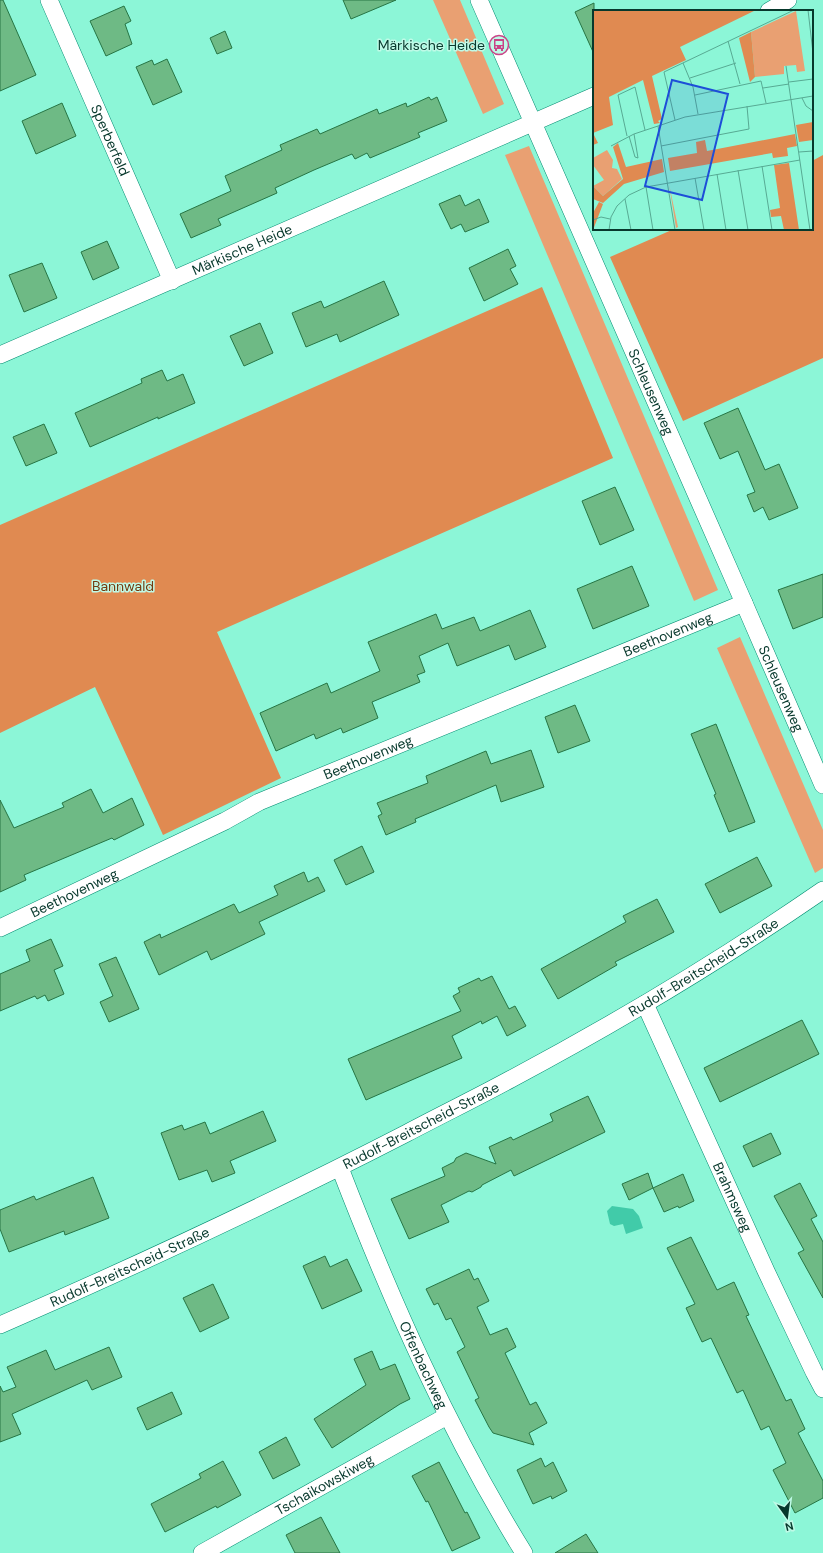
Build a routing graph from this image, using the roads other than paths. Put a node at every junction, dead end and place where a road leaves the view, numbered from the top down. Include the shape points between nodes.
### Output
1 (49, 0) edge
2 (479, 0) edge
3 (788, 0) edge
4 (771, 10) edge
5 (593, 96) edge
6 (533, 123) junction
7 (172, 281) junction
8 (0, 355) edge
9 (744, 603) junction
10 (823, 785) edge
11 (823, 890) edge
12 (0, 928) edge
13 (645, 1004) junction
14 (340, 1168) junction
15 (0, 1325) edge
16 (823, 1389) edge
17 (447, 1416) junction
18 (202, 1553) edge
19 (524, 1553) edge

1 - 7 street, Sperberfeld
2 - 6 street, Schleusenweg
3 - 4 street
5 - 6 street, Märkische Heide
6 - 7 street, Märkische Heide
6 - 9 street, Schleusenweg
7 - 8 street, Märkische Heide
9 - 10 street, Schleusenweg
9 - 12 street, Beethovenweg via 259,802 225,821
11 - 13 street, Rudolf-Breitscheid-Straße via 769,927
13 - 14 street, Rudolf-Breitscheid-Straße via 511,1080
13 - 16 street, Brahmsweg via 766,1271
14 - 15 street, Rudolf-Breitscheid-Straße via 174,1248
14 - 17 street, Offenbachweg via 378,1265
17 - 18 street, Tschaikowskiweg
17 - 19 street, Offenbachweg

